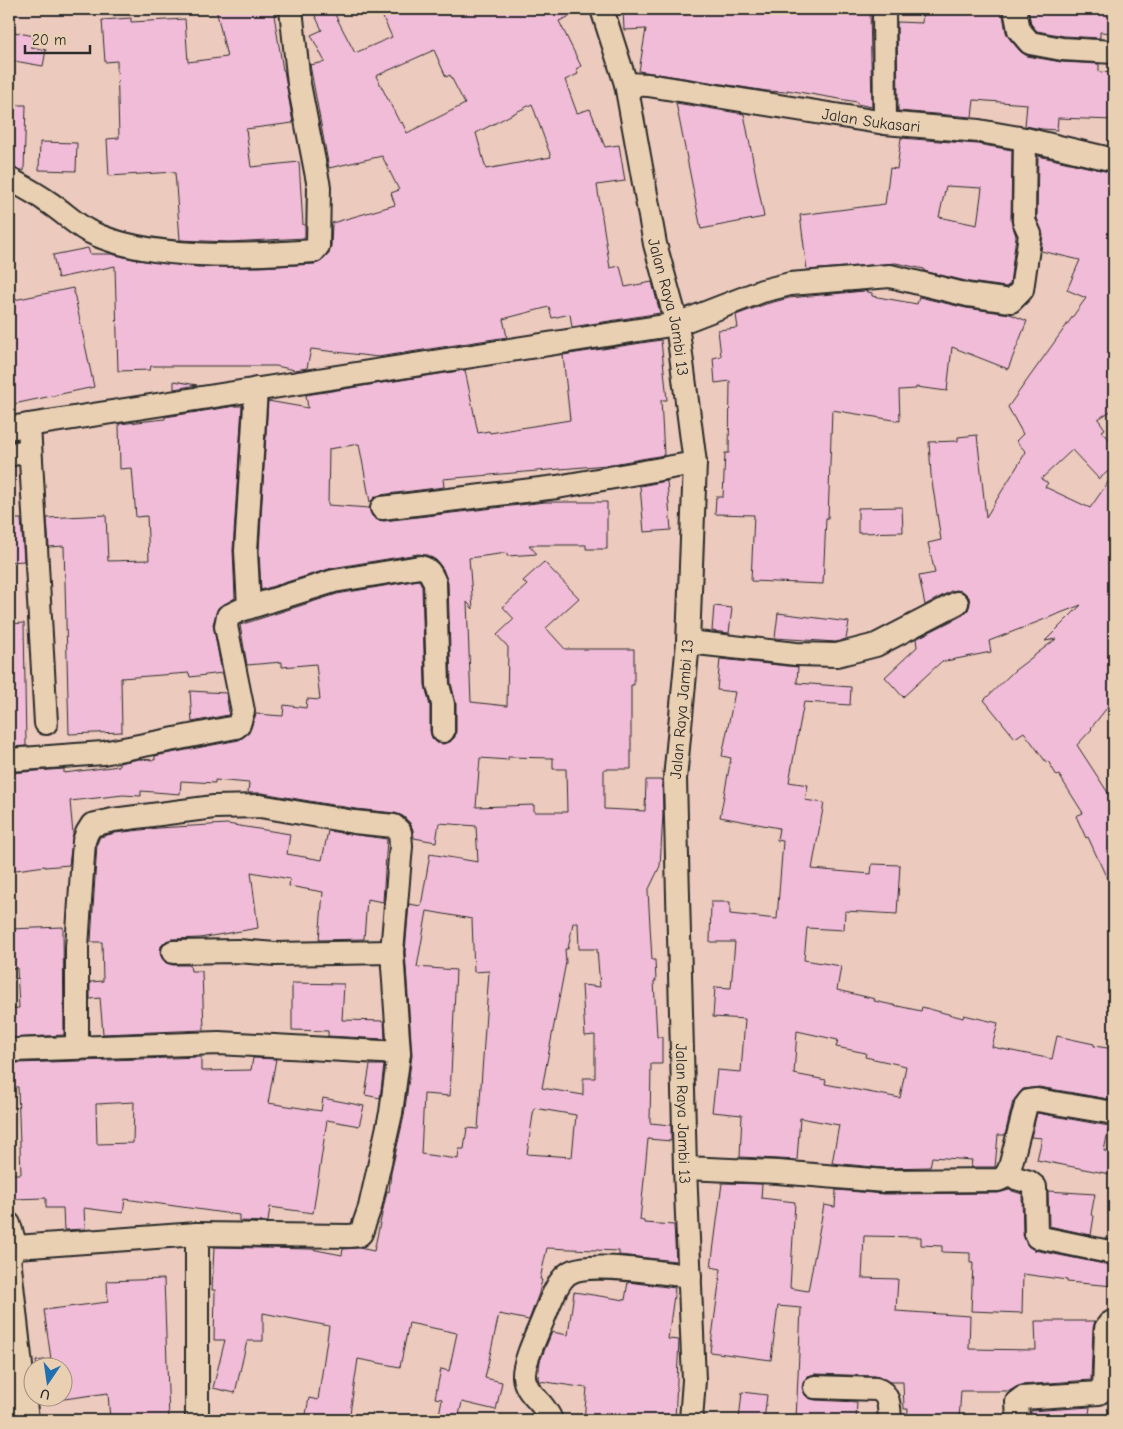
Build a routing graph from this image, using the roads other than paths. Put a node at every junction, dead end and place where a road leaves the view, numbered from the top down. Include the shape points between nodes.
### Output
1 (291, 9) edge
2 (602, 9) edge
3 (884, 9) edge
4 (1015, 9) edge
5 (1114, 52) edge
6 (626, 84) junction
7 (885, 122) junction
8 (1025, 139) junction
9 (1114, 160) edge
10 (9, 179) edge
11 (677, 324) junction
12 (256, 389) junction
13 (19, 426) edge
14 (19, 452) edge
15 (695, 464) junction
16 (382, 508) dead end
17 (957, 604) dead end
18 (250, 607) junction
19 (688, 642) junction
20 (46, 723) dead end
21 (443, 731) dead end
22 (9, 760) edge
23 (173, 952) dead end
24 (392, 952) junction
25 (77, 1047) junction
26 (9, 1052) edge
27 (399, 1052) junction
28 (1114, 1113) edge
29 (685, 1168) junction
30 (1006, 1175) junction
31 (9, 1224) edge
32 (196, 1234) junction
33 (16, 1248) junction
34 (1114, 1253) edge
35 (690, 1276) junction
36 (1114, 1321) edge
37 (815, 1386) dead end
38 (27, 1420) edge
39 (197, 1420) edge
40 (551, 1420) edge
41 (691, 1420) edge
42 (890, 1420) edge
43 (1018, 1420) edge

1 - 10 street via 300,84 319,187 318,246 314,251 187,254 127,244 88,231
2 - 6 street, Jalan Raya Jambi 13
3 - 7 street
4 - 5 street via 1018,30 1030,43 1062,49
6 - 7 street, Jalan Sukasari
6 - 11 street, Jalan Raya Jambi 13 via 656,244
7 - 8 street, Jalan Sukasari
8 - 9 street, Jalan Sukasari
8 - 11 street via 1024,221 1030,234 1022,290 1010,301 968,295 890,276 790,284 762,290
11 - 12 street
11 - 15 street, Jalan Raya Jambi 13
12 - 13 street
12 - 18 street via 246,551
13 - 14 street
14 - 20 street
15 - 16 street via 557,487
15 - 19 street, Jalan Raya Jambi 13
17 - 19 street via 876,646 837,655 796,654
18 - 21 street via 334,581 426,568 435,583 438,685 443,704
18 - 22 street via 228,616 226,622 243,711 236,727 103,753
19 - 29 street, Jalan Raya Jambi 13 via 674,779
23 - 24 street
24 - 25 street via 401,846 400,832 394,826 260,806 214,807 92,825 84,841 78,938
24 - 27 street
25 - 26 street
25 - 27 street via 219,1043
27 - 32 street via 391,1114 370,1206 359,1235
28 - 30 street via 1029,1101
29 - 30 street via 884,1181 998,1180
29 - 35 street, Jalan Raya Jambi 13
30 - 34 street via 1035,1187 1037,1237
31 - 33 street
32 - 33 street
32 - 39 street
33 - 38 street via 9,1258
35 - 40 street via 587,1268 576,1269 562,1279 532,1345 524,1375 528,1390 546,1408
35 - 41 street, Jalan Raya Jambi 13 via 694,1380
36 - 43 street via 1106,1328 1104,1389 1099,1393 1022,1398 1017,1402
37 - 42 street via 881,1390 888,1398

